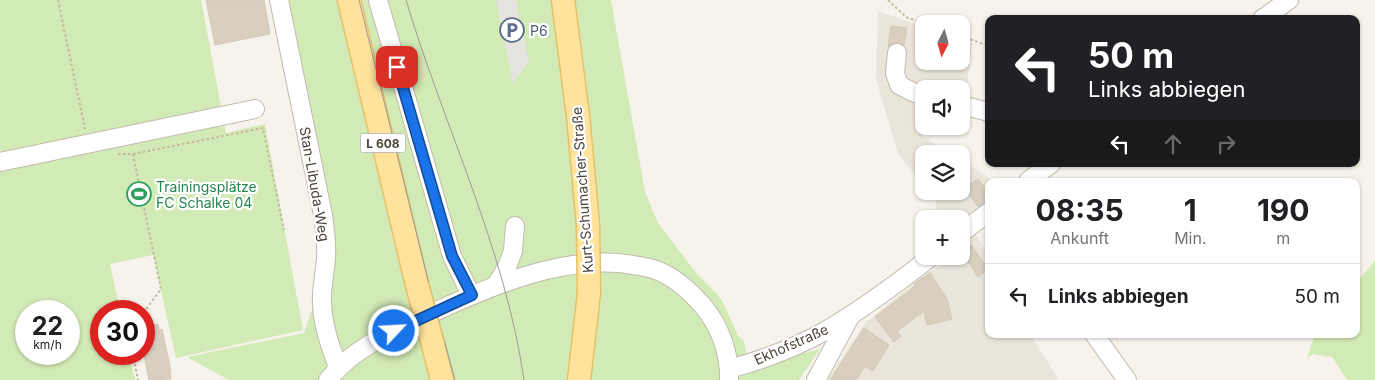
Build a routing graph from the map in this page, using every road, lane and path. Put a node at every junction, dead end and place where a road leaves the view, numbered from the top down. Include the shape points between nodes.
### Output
1 (58, 0) edge
2 (279, 0) edge
3 (349, 0) edge
4 (378, 0) edge
5 (563, 0) edge
6 (888, 0) edge
7 (1289, 0) edge
8 (1268, 15) edge
9 (915, 20) edge
10 (970, 39) edge
11 (985, 45) edge
12 (897, 53) dead end
13 (915, 93) edge
14 (970, 107) edge
15 (255, 109) dead end
16 (985, 111) edge
17 (89, 145) junction
18 (113, 154) dead end
19 (133, 154) junction
20 (0, 162) edge
21 (1048, 167) edge
22 (1032, 178) edge
23 (985, 215) edge
24 (514, 226) dead end
25 (970, 226) edge
26 (284, 230) dead end
27 (919, 265) edge
28 (496, 285) junction
29 (472, 295) junction
30 (153, 300) edge
31 (851, 314) junction
32 (1097, 338) edge
33 (135, 365) edge
34 (333, 374) edge
35 (729, 374) edge
36 (138, 380) edge
37 (442, 380) edge
38 (580, 380) edge
39 (816, 380) edge
40 (1127, 380) edge

1 - 17 path
2 - 34 street, Stan-Libuda-Weg via 323,215 326,247 323,318
3 - 37 main road, L 608, bridge
4 - 29 street via 452,256
5 - 38 main road, Kurt-Schumacher-Straße, bridge via 588,225 589,293
6 - 9 path via 906,17
7 - 8 street
10 - 11 path
12 - 13 street via 895,73 899,85
14 - 16 street
15 - 17 street
17 - 20 street
18 - 19 path
19 - 26 path via 263,128
19 - 30 path via 161,289
21 - 22 street
23 - 25 street
24 - 28 street via 514,251
27 - 31 street, Ekhofstraße
28 - 29 street
28 - 35 street via 592,263 623,263 654,269 677,281 711,316 722,338
29 - 34 street via 363,348
31 - 35 street, Ekhofstraße via 825,331
31 - 39 street, Ekhofstraße
32 - 40 street
33 - 36 path

